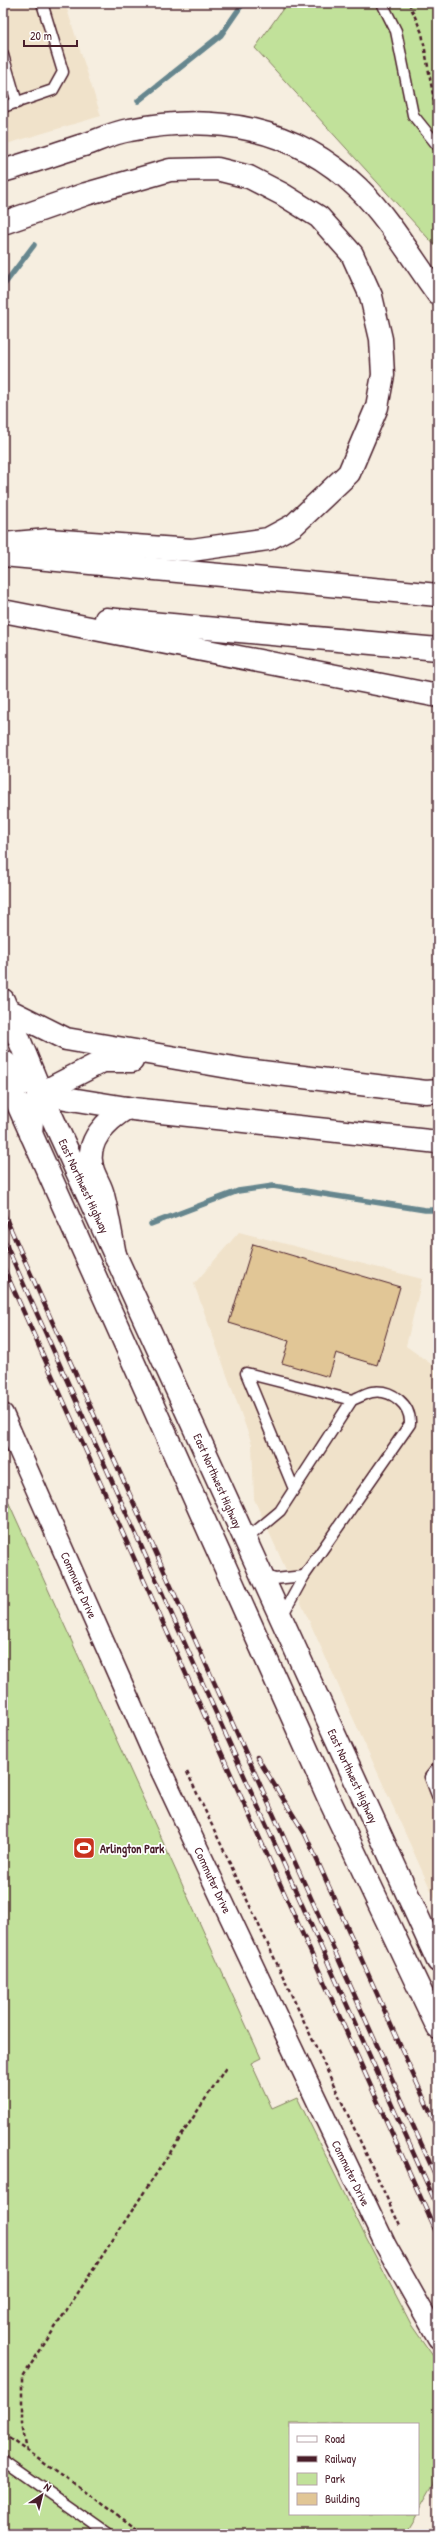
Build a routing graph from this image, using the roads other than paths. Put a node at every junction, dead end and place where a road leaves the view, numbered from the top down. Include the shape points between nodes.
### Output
1 (42, 3) edge
2 (382, 3) edge
3 (3, 55) edge
4 (17, 103) junction
5 (3, 107) edge
6 (438, 146) edge
7 (3, 171) edge
8 (3, 223) edge
9 (438, 294) edge
10 (3, 544) edge
11 (3, 555) edge
12 (438, 594) edge
13 (3, 610) edge
14 (438, 649) edge
15 (438, 696) edge
16 (6, 1005) edge
17 (3, 1061) edge
18 (203, 1064) junction
19 (3, 1071) edge
20 (438, 1091) edge
21 (41, 1093) junction
22 (127, 1108) junction
23 (31, 1134) junction
24 (438, 1142) edge
25 (115, 1255) junction
26 (352, 1400) junction
27 (3, 1414) edge
28 (294, 1490) junction
29 (212, 1537) junction
30 (244, 1537) junction
31 (261, 1574) junction
32 (304, 1576) junction
33 (281, 1618) junction
34 (438, 1767) edge
35 (438, 1798) edge
36 (438, 1961) edge
37 (438, 2028) edge
38 (438, 2338) edge
39 (3, 2460) edge
40 (108, 2534) edge

1 - 4 lane via 63,72 53,90
2 - 6 lane via 396,31 413,115
3 - 4 lane
4 - 5 lane
7 - 9 main road via 129,130 176,123 253,128 296,143 332,164 359,189 384,218
8 - 10 main road via 86,194 170,170 217,169 249,177 320,217 352,254 371,296 381,339 383,375 377,407 349,473 294,525 268,539 192,550 48,540
11 - 12 main road
13 - 14 main road
13 - 15 main road
16 - 18 main road via 66,1039
16 - 21 main road, East Northwest Highway
17 - 21 main road
18 - 20 main road via 411,1090
18 - 21 main road via 103,1061
19 - 23 main road
21 - 22 main road
21 - 23 main road via 33,1107
21 - 25 main road, East Northwest Highway
22 - 24 main road
22 - 25 main road via 111,1118 101,1129 92,1147 91,1166 103,1194
23 - 29 main road
25 - 30 main road, East Northwest Highway
26 - 28 lane
26 - 28 lane via 246,1373
26 - 32 lane via 372,1392 390,1394 404,1404 410,1415 410,1424
27 - 38 street, Commuter Drive via 155,1758 292,2050 386,2246
28 - 30 lane via 280,1512
29 - 30 main road
29 - 37 main road via 330,1801
30 - 31 main road, East Northwest Highway
31 - 32 lane via 275,1579
31 - 33 main road, East Northwest Highway
32 - 33 lane
33 - 36 main road, East Northwest Highway
34 - 35 lane via 430,1777
39 - 40 lane

